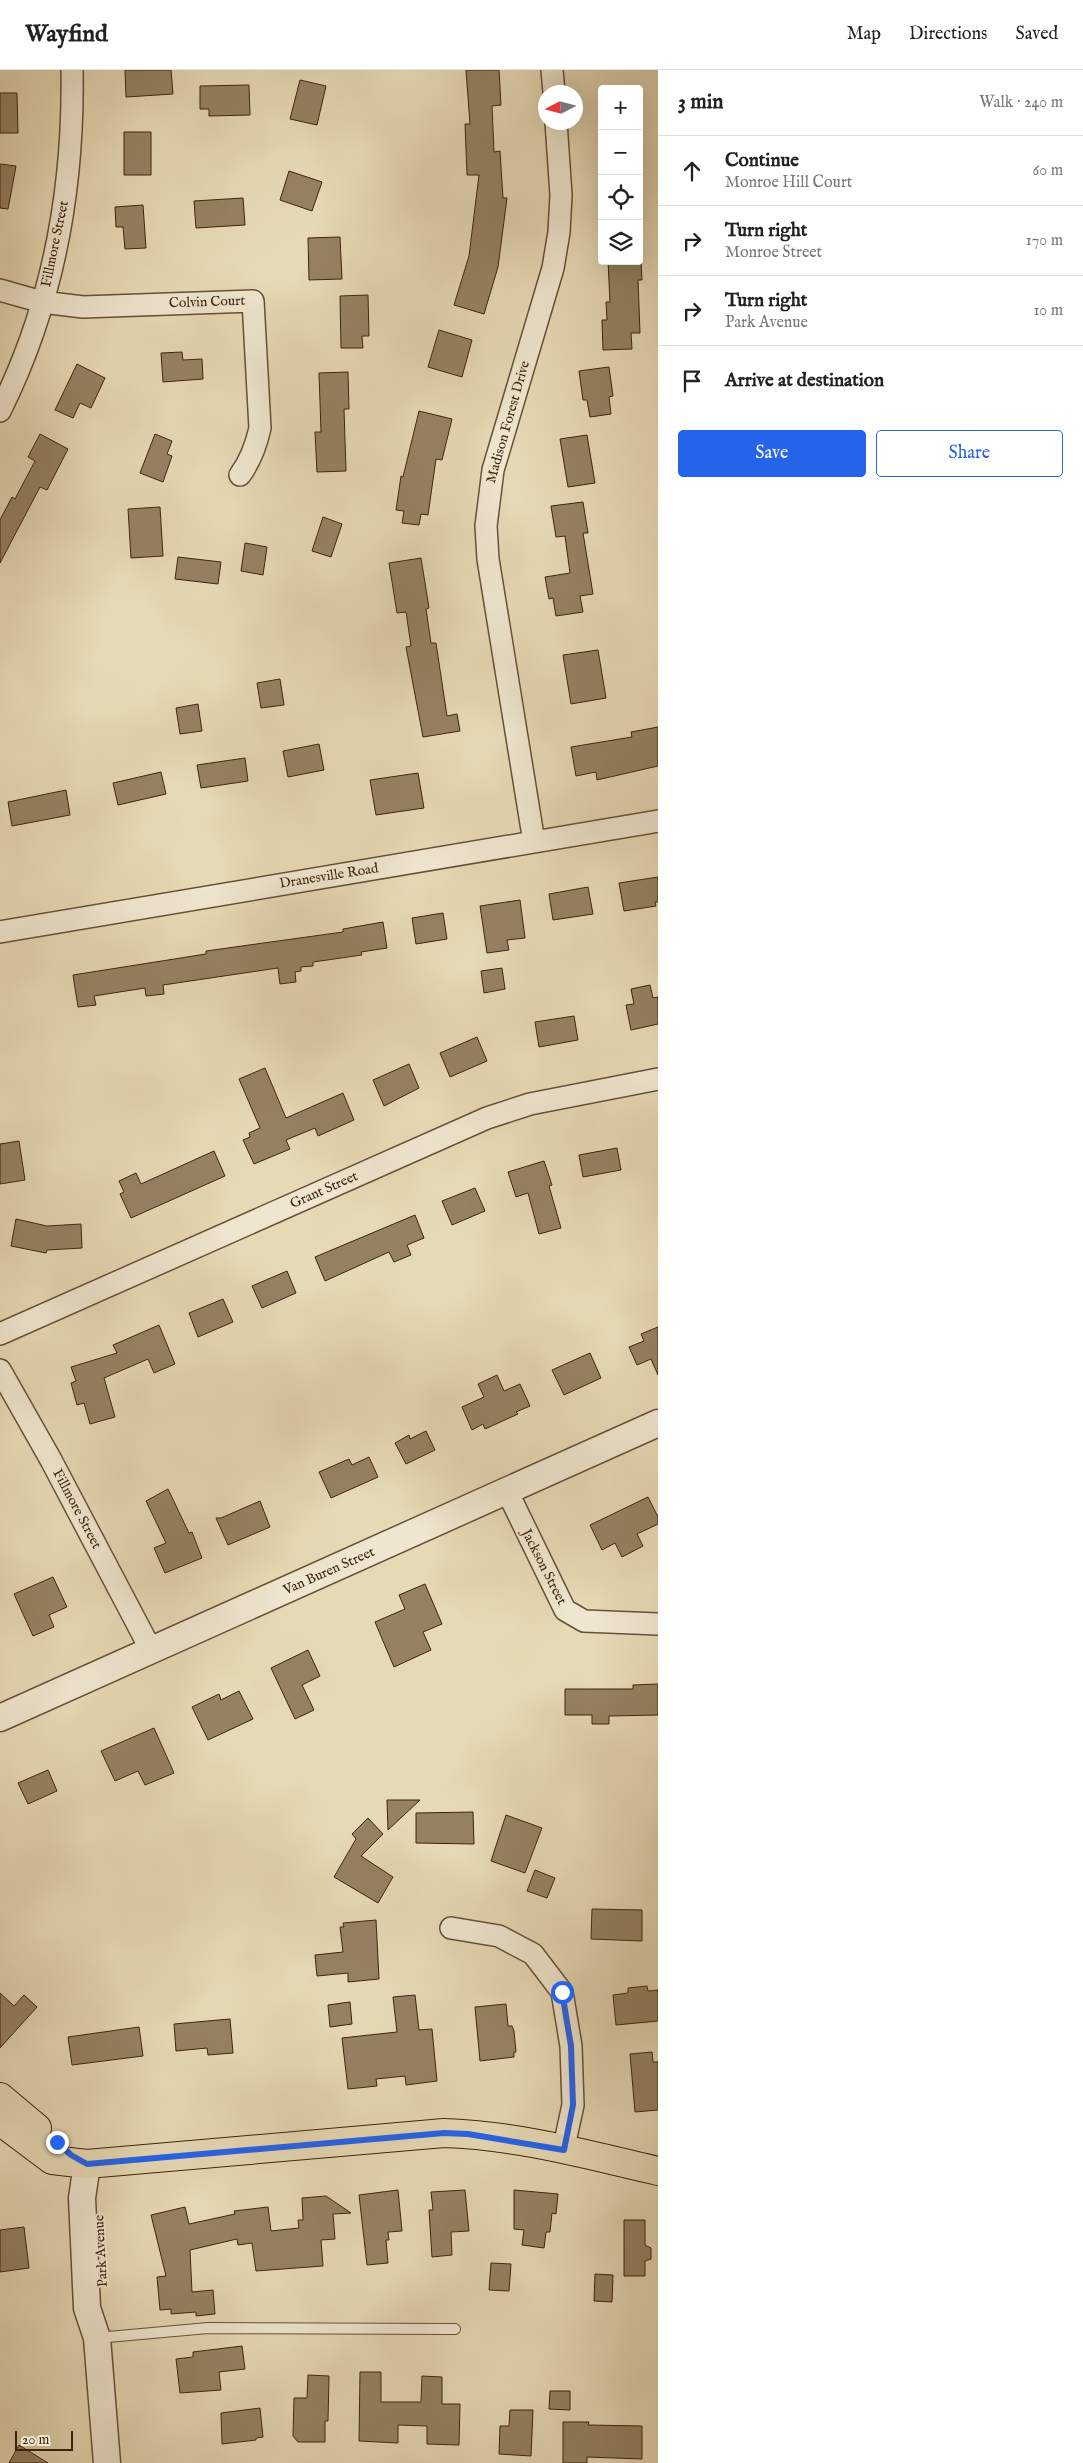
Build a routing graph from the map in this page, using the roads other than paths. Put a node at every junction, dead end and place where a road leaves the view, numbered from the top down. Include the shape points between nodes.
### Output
1 (72, 70) edge
2 (552, 70) edge
3 (553, 85) edge
4 (557, 130) edge
5 (0, 290) edge
6 (42, 302) junction
7 (0, 411) edge
8 (240, 475) dead end
9 (658, 821) edge
10 (534, 842) junction
11 (0, 932) edge
12 (658, 1079) edge
13 (0, 1334) edge
14 (0, 1370) edge
15 (658, 1423) edge
16 (507, 1491) junction
17 (658, 1624) edge
18 (152, 1650) junction
19 (0, 1718) edge
20 (451, 1928) dead end
21 (1, 2106) edge
22 (564, 2150) junction
23 (87, 2164) junction
24 (658, 2170) edge
25 (455, 2329) dead end
26 (97, 2338) junction
27 (107, 2463) edge

1 - 6 street, Fillmore Street via 68,180 59,240
2 - 3 street
4 - 10 street, Madison Forest Drive via 561,195 559,232 552,268 493,470 486,526 488,559
5 - 6 street
6 - 7 street, Fillmore Street via 24,359
6 - 8 street, Colvin Court via 105,307 254,300 260,428 256,447
9 - 10 street, Dranesville Road
10 - 11 street, Dranesville Road
12 - 13 street, Grant Street via 530,1104 487,1118
14 - 18 street, Fillmore Street
15 - 16 street, Van Buren Street
16 - 17 street, Jackson Street via 565,1610 584,1622
16 - 18 street, Van Buren Street
18 - 19 street, Van Buren Street
20 - 22 street via 499,1936 533,1954 562,1992 571,2046 573,2105
21 - 23 main road
22 - 23 main road via 444,2133
22 - 24 main road
23 - 26 street, Park Avenue via 99,2207 105,2314
25 - 26 lane via 208,2328
26 - 27 street, Park Avenue

